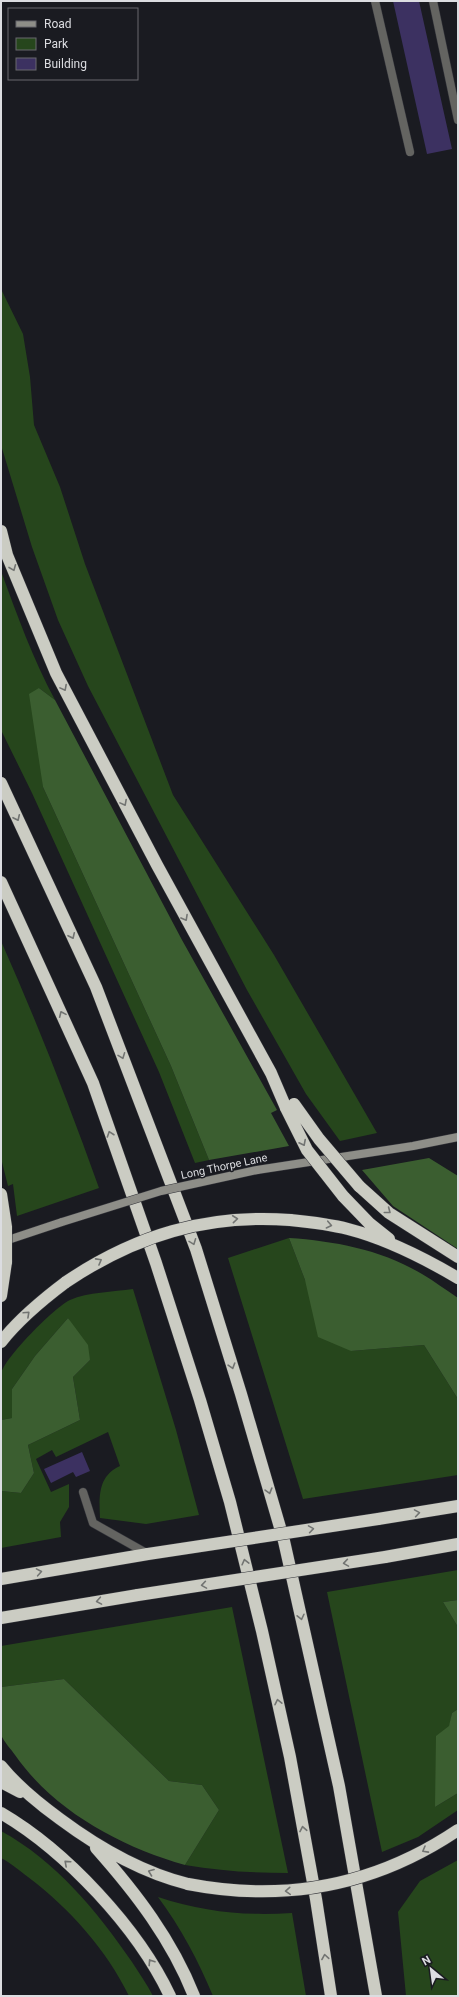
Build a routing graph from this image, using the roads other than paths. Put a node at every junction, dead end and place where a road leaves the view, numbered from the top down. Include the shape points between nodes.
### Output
1 (375, 1) edge
2 (433, 1) edge
3 (458, 120) edge
4 (410, 152) dead end
5 (1, 531) edge
6 (1, 783) edge
7 (1, 882) edge
8 (290, 1106) junction
9 (458, 1137) edge
10 (1, 1194) edge
11 (1, 1242) edge
12 (397, 1246) junction
13 (458, 1257) edge
14 (458, 1278) edge
15 (1, 1296) edge
16 (1, 1342) edge
17 (83, 1492) dead end
18 (458, 1506) edge
19 (458, 1544) edge
20 (148, 1554) junction
21 (1, 1579) edge
22 (1, 1618) edge
23 (1, 1766) edge
24 (1, 1782) edge
25 (30, 1797) junction
26 (1, 1813) edge
27 (458, 1830) edge
28 (92, 1842) junction
29 (170, 1996) edge
30 (194, 1996) edge
31 (331, 1996) edge
32 (376, 1996) edge

1 - 4 street
2 - 3 street
5 -> 8 highway via 7,555 56,674 157,866
6 -> 32 highway via 96,987 196,1249 234,1371 284,1541 339,1786
31 -> 7 highway via 290,1757 230,1502 200,1400 93,1083
8 -> 12 highway, bridge via 307,1150 369,1223
8 -> 13 highway, bridge via 359,1186 389,1213
9 - 11 main road, Long Thorpe Lane, bridge via 257,1170 161,1191
10 - 15 highway, bridge via 6,1227 6,1262
12 - 14 highway
16 -> 12 highway, bridge via 26,1315 66,1282 114,1252 165,1232 192,1225 242,1218 290,1220 348,1229
17 - 20 street via 93,1523
20 -> 18 highway, bridge
19 -> 22 highway, bridge
21 -> 20 highway
23 - 25 highway
24 - 25 highway
25 - 28 highway
29 -> 26 highway via 164,1982 129,1929 76,1871 50,1847
27 -> 28 highway, bridge via 389,1868 340,1884 308,1890 265,1892 188,1884 134,1866
28 - 30 highway via 152,1917 179,1961

